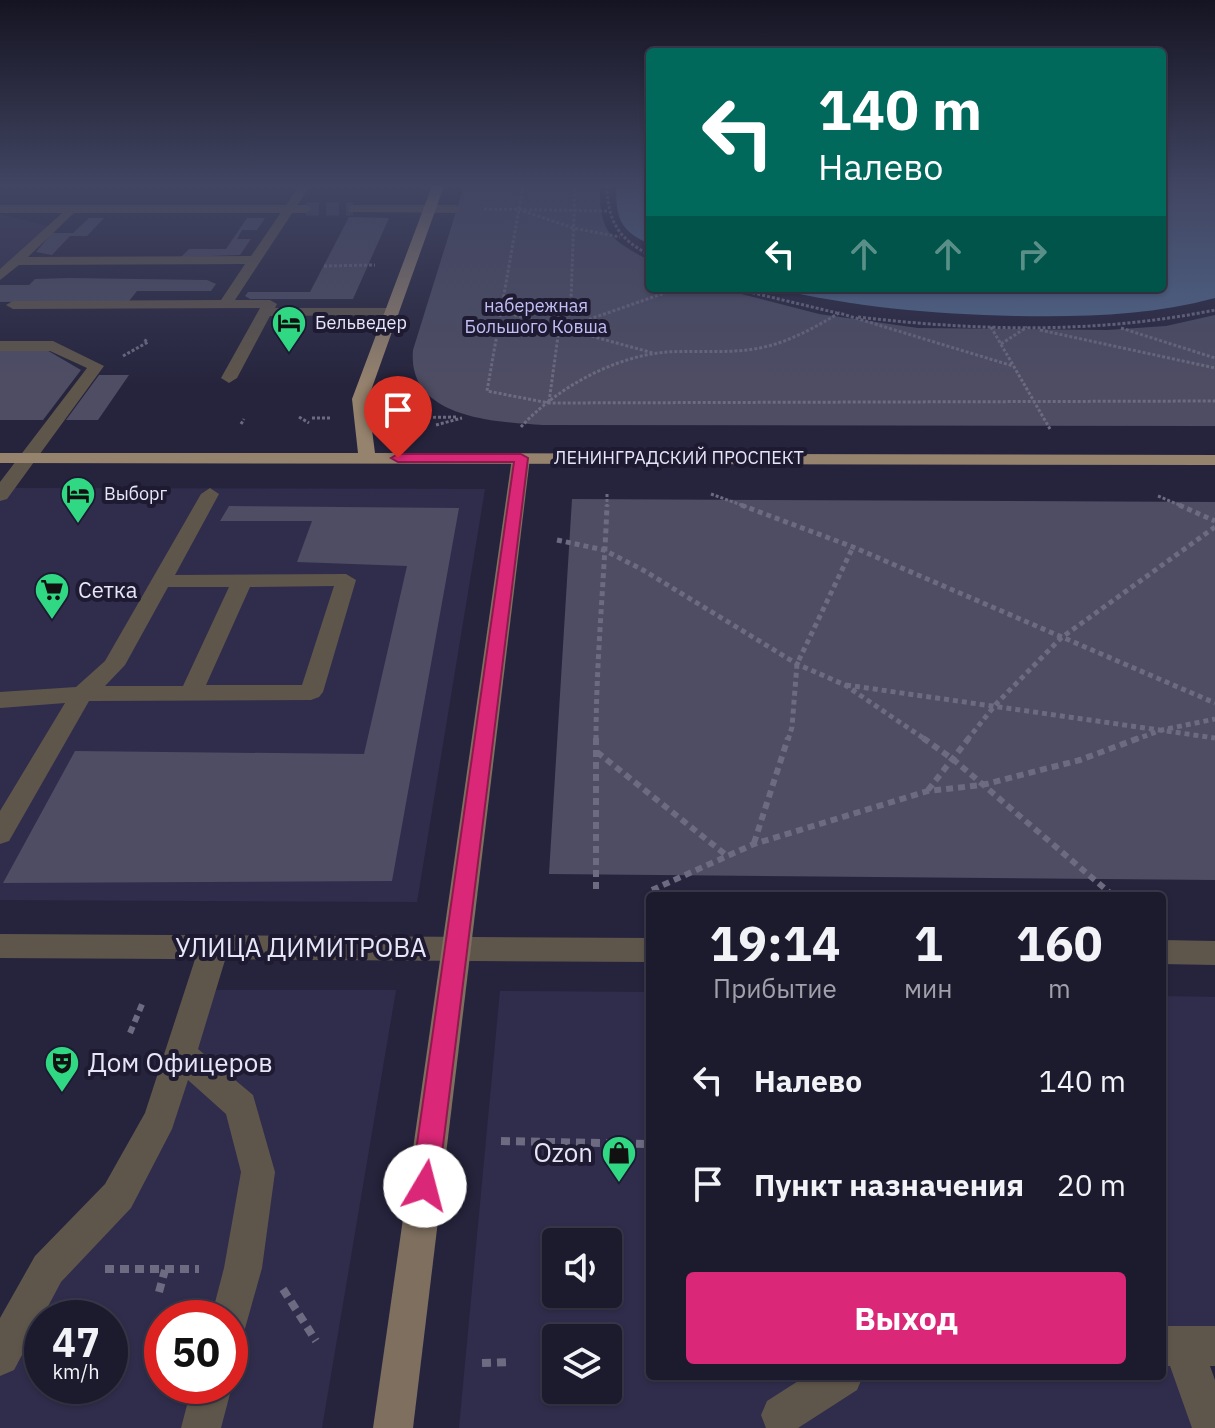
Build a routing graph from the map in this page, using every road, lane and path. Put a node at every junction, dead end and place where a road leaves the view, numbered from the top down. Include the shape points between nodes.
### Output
1 (26, 253) edge
2 (259, 253) edge
3 (414, 253) edge
4 (511, 253) edge
5 (572, 253) edge
6 (254, 260) junction
7 (17, 261) junction
8 (377, 265) dead end
9 (324, 266) dead end
10 (0, 276) edge
11 (668, 292) edge
12 (750, 292) edge
13 (225, 304) junction
14 (13, 305) dead end
15 (1215, 310) edge
16 (500, 311) junction
17 (265, 312) junction
18 (392, 312) junction
19 (839, 313) junction
20 (1116, 326) junction
21 (567, 327) junction
22 (990, 327) junction
23 (1027, 327) junction
24 (143, 339) dead end
25 (148, 342) dead end
26 (1001, 344) junction
27 (0, 346) edge
28 (654, 353) junction
29 (1215, 358) edge
30 (1013, 366) junction
31 (1215, 368) edge
32 (229, 378) dead end
33 (1215, 401) edge
34 (549, 403) junction
35 (1035, 403) junction
36 (299, 417) dead end
37 (309, 423) dead end
38 (521, 427) dead end
39 (1051, 430) dead end
40 (0, 458) edge
41 (28, 458) junction
42 (367, 458) junction
43 (521, 458) junction
44 (1215, 460) edge
45 (210, 494) dead end
46 (607, 494) dead end
47 (711, 494) dead end
48 (0, 495) edge
49 (1158, 496) dead end
50 (1215, 521) edge
51 (1215, 527) edge
52 (557, 540) dead end
53 (853, 547) junction
54 (604, 550) junction
55 (162, 581) junction
56 (242, 581) junction
57 (1061, 638) junction
58 (797, 664) junction
59 (845, 685) junction
60 (191, 693) junction
61 (82, 694) junction
62 (0, 700) edge
63 (1215, 703) edge
64 (996, 704) junction
65 (1215, 719) edge
66 (1162, 730) junction
67 (1215, 738) edge
68 (596, 751) junction
69 (954, 760) junction
70 (982, 785) junction
71 (928, 791) junction
72 (0, 834) edge
73 (754, 844) junction
74 (726, 855) junction
75 (596, 889) dead end
76 (652, 890) dead end
77 (1109, 892) edge
78 (0, 946) edge
79 (214, 947) junction
80 (456, 949) junction
81 (646, 950) edge
82 (1166, 952) edge
83 (1215, 953) edge
84 (143, 1002) dead end
85 (130, 1033) dead end
86 (180, 1053) junction
87 (501, 1141) dead end
88 (646, 1144) edge
89 (243, 1268) junction
90 (48, 1269) junction
91 (165, 1270) junction
92 (159, 1292) dead end
93 (235, 1300) edge
94 (1187, 1346) edge
95 (0, 1356) edge
96 (512, 1362) dead end
97 (482, 1363) dead end
98 (837, 1380) edge
99 (207, 1404) edge
100 (781, 1415) dead end
101 (201, 1428) edge
102 (393, 1428) edge
103 (1212, 1428) edge

1 - 7 street
2 - 6 street
3 - 18 main road
4 - 16 path
5 - 21 path
6 - 7 street
6 - 13 street
7 - 10 street
8 - 9 path
11 - 21 path
12 - 19 path
13 - 14 street
13 - 17 street via 270,304
15 - 20 path
16 - 21 path
16 - 34 path via 487,391
17 - 18 street
17 - 32 street
18 - 42 main road via 360,399
19 - 22 path
19 - 28 path via 787,341 749,350
19 - 30 path
20 - 23 path
20 - 29 path
21 - 28 path
21 - 34 path via 558,336
22 - 23 path
22 - 26 path
23 - 26 path
23 - 31 path
24 - 25 path
26 - 30 path
27 - 41 street via 53,346 96,366
28 - 34 path via 584,379
30 - 35 path
33 - 35 path
34 - 35 path
34 - 38 path
35 - 39 path
36 - 37 path
40 - 41 main road, ЛЕНИНГРАДСКИЙ ПРОСПЕКТ
41 - 42 main road, ЛЕНИНГРАДСКИЙ ПРОСПЕКТ
41 - 48 street
42 - 43 main road, ЛЕНИНГРАДСКИЙ ПРОСПЕКТ
43 - 44 main road, ЛЕНИНГРАДСКИЙ ПРОСПЕКТ
43 - 80 main road
45 - 55 street
46 - 54 path
47 - 53 path
49 - 50 path
51 - 57 path
52 - 54 path
53 - 57 path
53 - 58 path
54 - 58 path
54 - 68 path
55 - 56 street
55 - 61 street via 114,665
56 - 60 street
56 - 60 street via 346,580 311,692
57 - 63 path
57 - 64 path
58 - 59 path
58 - 73 path via 792,727
59 - 64 path
59 - 69 path
60 - 61 street
61 - 62 street
61 - 72 street
64 - 66 path
64 - 69 path
65 - 66 path
66 - 67 path
66 - 70 path via 1080,760
68 - 74 path
68 - 75 path
69 - 70 path
69 - 71 path
70 - 71 path
70 - 77 path
71 - 73 path
73 - 74 path
74 - 76 path
78 - 79 street, УЛИЦА ДИМИТРОВА
79 - 80 street, УЛИЦА ДИМИТРОВА
79 - 86 street
80 - 81 street, УЛИЦА ДИМИТРОВА
80 - 102 main road
82 - 83 street
84 - 85 path
86 - 89 street via 241,1106 258,1172
86 - 90 street via 160,1118 118,1196
87 - 88 path
89 - 91 path
89 - 93 street
90 - 91 path
90 - 95 street
91 - 92 path
94 - 103 street
96 - 97 path
98 - 100 street
99 - 101 street

